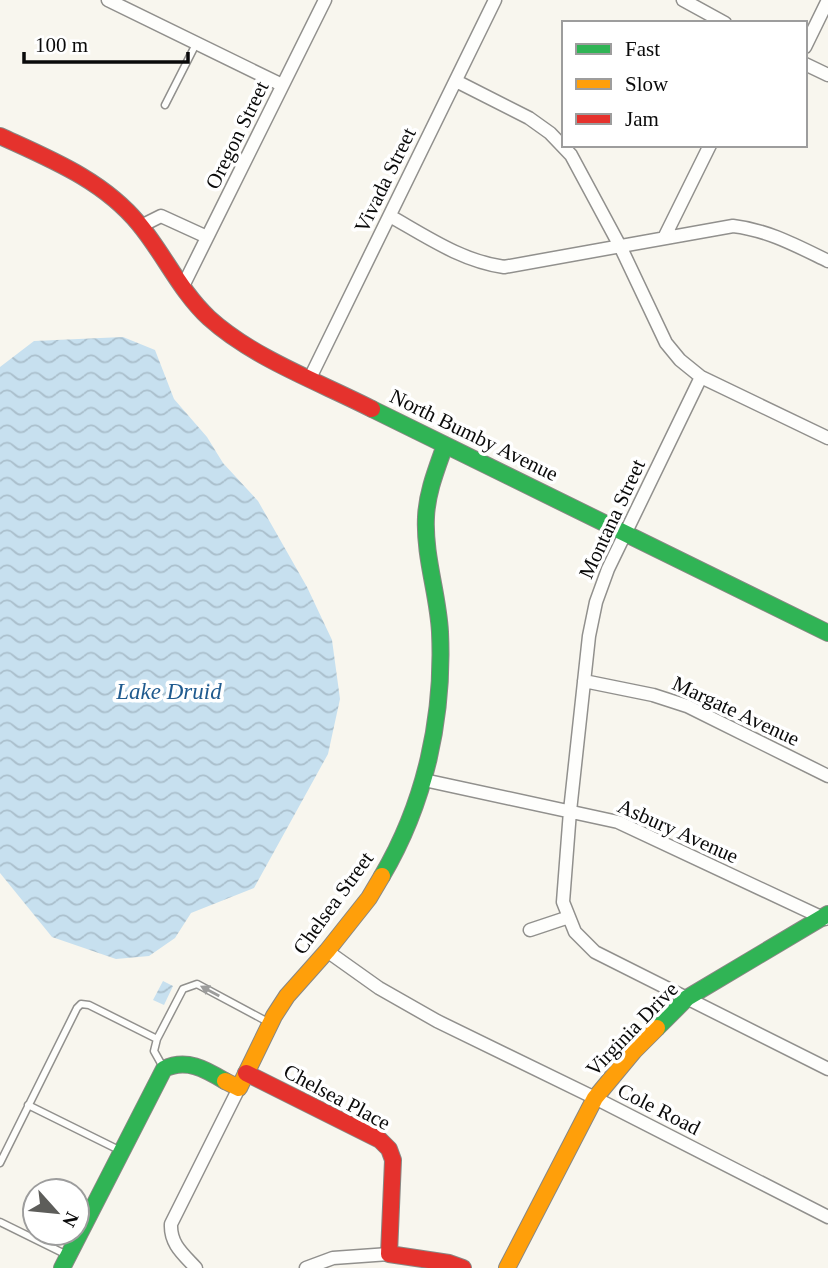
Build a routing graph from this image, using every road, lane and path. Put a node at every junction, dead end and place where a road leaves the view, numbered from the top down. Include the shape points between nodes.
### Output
1 (108, 0) edge
2 (325, 0) edge
3 (495, 0) edge
4 (828, 0) edge
5 (683, 1) edge
6 (720, 21) edge
7 (807, 43) edge
8 (196, 44) junction
9 (807, 65) edge
10 (828, 75) edge
11 (456, 80) junction
12 (282, 85) junction
13 (165, 105) dead end
14 (0, 136) edge
15 (562, 146) edge
16 (563, 147) edge
17 (708, 147) edge
18 (390, 216) junction
19 (141, 226) junction
20 (207, 237) junction
21 (664, 238) junction
22 (621, 248) junction
23 (828, 261) edge
24 (183, 286) junction
25 (701, 377) junction
26 (310, 378) junction
27 (828, 438) edge
28 (445, 445) junction
29 (625, 533) junction
30 (828, 633) edge
31 (584, 681) junction
32 (828, 776) edge
33 (424, 780) junction
34 (570, 811) junction
35 (569, 917) junction
36 (826, 917) edge
37 (530, 930) dead end
38 (327, 951) junction
39 (687, 998) junction
40 (270, 1023) junction
41 (157, 1039) junction
42 (164, 1069) junction
43 (828, 1069) edge
44 (246, 1073) junction
45 (239, 1088) junction
46 (595, 1098) junction
47 (28, 1105) junction
48 (121, 1151) junction
49 (0, 1163) edge
50 (828, 1217) edge
51 (0, 1222) edge
52 (389, 1254) junction
53 (65, 1262) edge
54 (196, 1268) edge
55 (306, 1268) edge
56 (463, 1268) edge
57 (507, 1268) edge

1 - 8 street
2 - 12 street, Oregon Street
3 - 11 street, Vivada Street
4 - 7 street
5 - 6 street
8 - 12 street
8 - 13 lane
9 - 10 street
11 - 15 street via 529,118
11 - 18 street, Vivada Street
12 - 20 street, Oregon Street
14 - 19 street, North Bumby Avenue via 97,186
16 - 22 street
17 - 21 street
18 - 22 street via 482,264 504,267
18 - 26 street, Vivada Street
19 - 20 street via 161,216
19 - 24 street, North Bumby Avenue
20 - 24 street, Oregon Street
21 - 22 street
21 - 23 street via 733,226 752,228
22 - 25 street via 666,343
24 - 26 street, North Bumby Avenue via 198,307 232,337
25 - 27 street
25 - 29 street, Montana Street
26 - 28 street, North Bumby Avenue
28 - 29 street, North Bumby Avenue
28 - 33 street, Chelsea Street via 426,515 441,668 435,736
29 - 30 street, North Bumby Avenue
29 - 31 street, Montana Street via 596,602
31 - 32 street, Margate Avenue via 687,706
31 - 34 street, Montana Street
33 - 34 street, Asbury Avenue
33 - 38 street, Chelsea Street via 401,844 369,898
34 - 35 street, Montana Street via 563,902
34 - 36 street, Asbury Avenue via 636,829
35 - 37 street
35 - 39 street via 575,932 595,952
36 - 39 street, Virginia Drive
38 - 40 street, Chelsea Street
38 - 46 street, Cole Road via 437,1021
39 - 43 street
39 - 46 street, Virginia Drive
40 -> 41 lane via 197,984 183,989
40 - 44 street, Chelsea Street
41 - 42 lane via 154,1051
41 - 47 lane via 81,1004
42 - 45 street via 180,1062 191,1064
42 - 48 street
44 - 45 street, Chelsea Street
44 - 52 street, Chelsea Place via 380,1140 389,1149 393,1160
45 - 54 street, Chelsea Street via 171,1224 176,1247
46 - 50 street, Cole Road
46 - 57 street, Virginia Drive
47 - 48 lane
47 - 49 lane
48 - 53 street
51 - 53 lane
52 - 55 street via 334,1258
52 - 56 street

